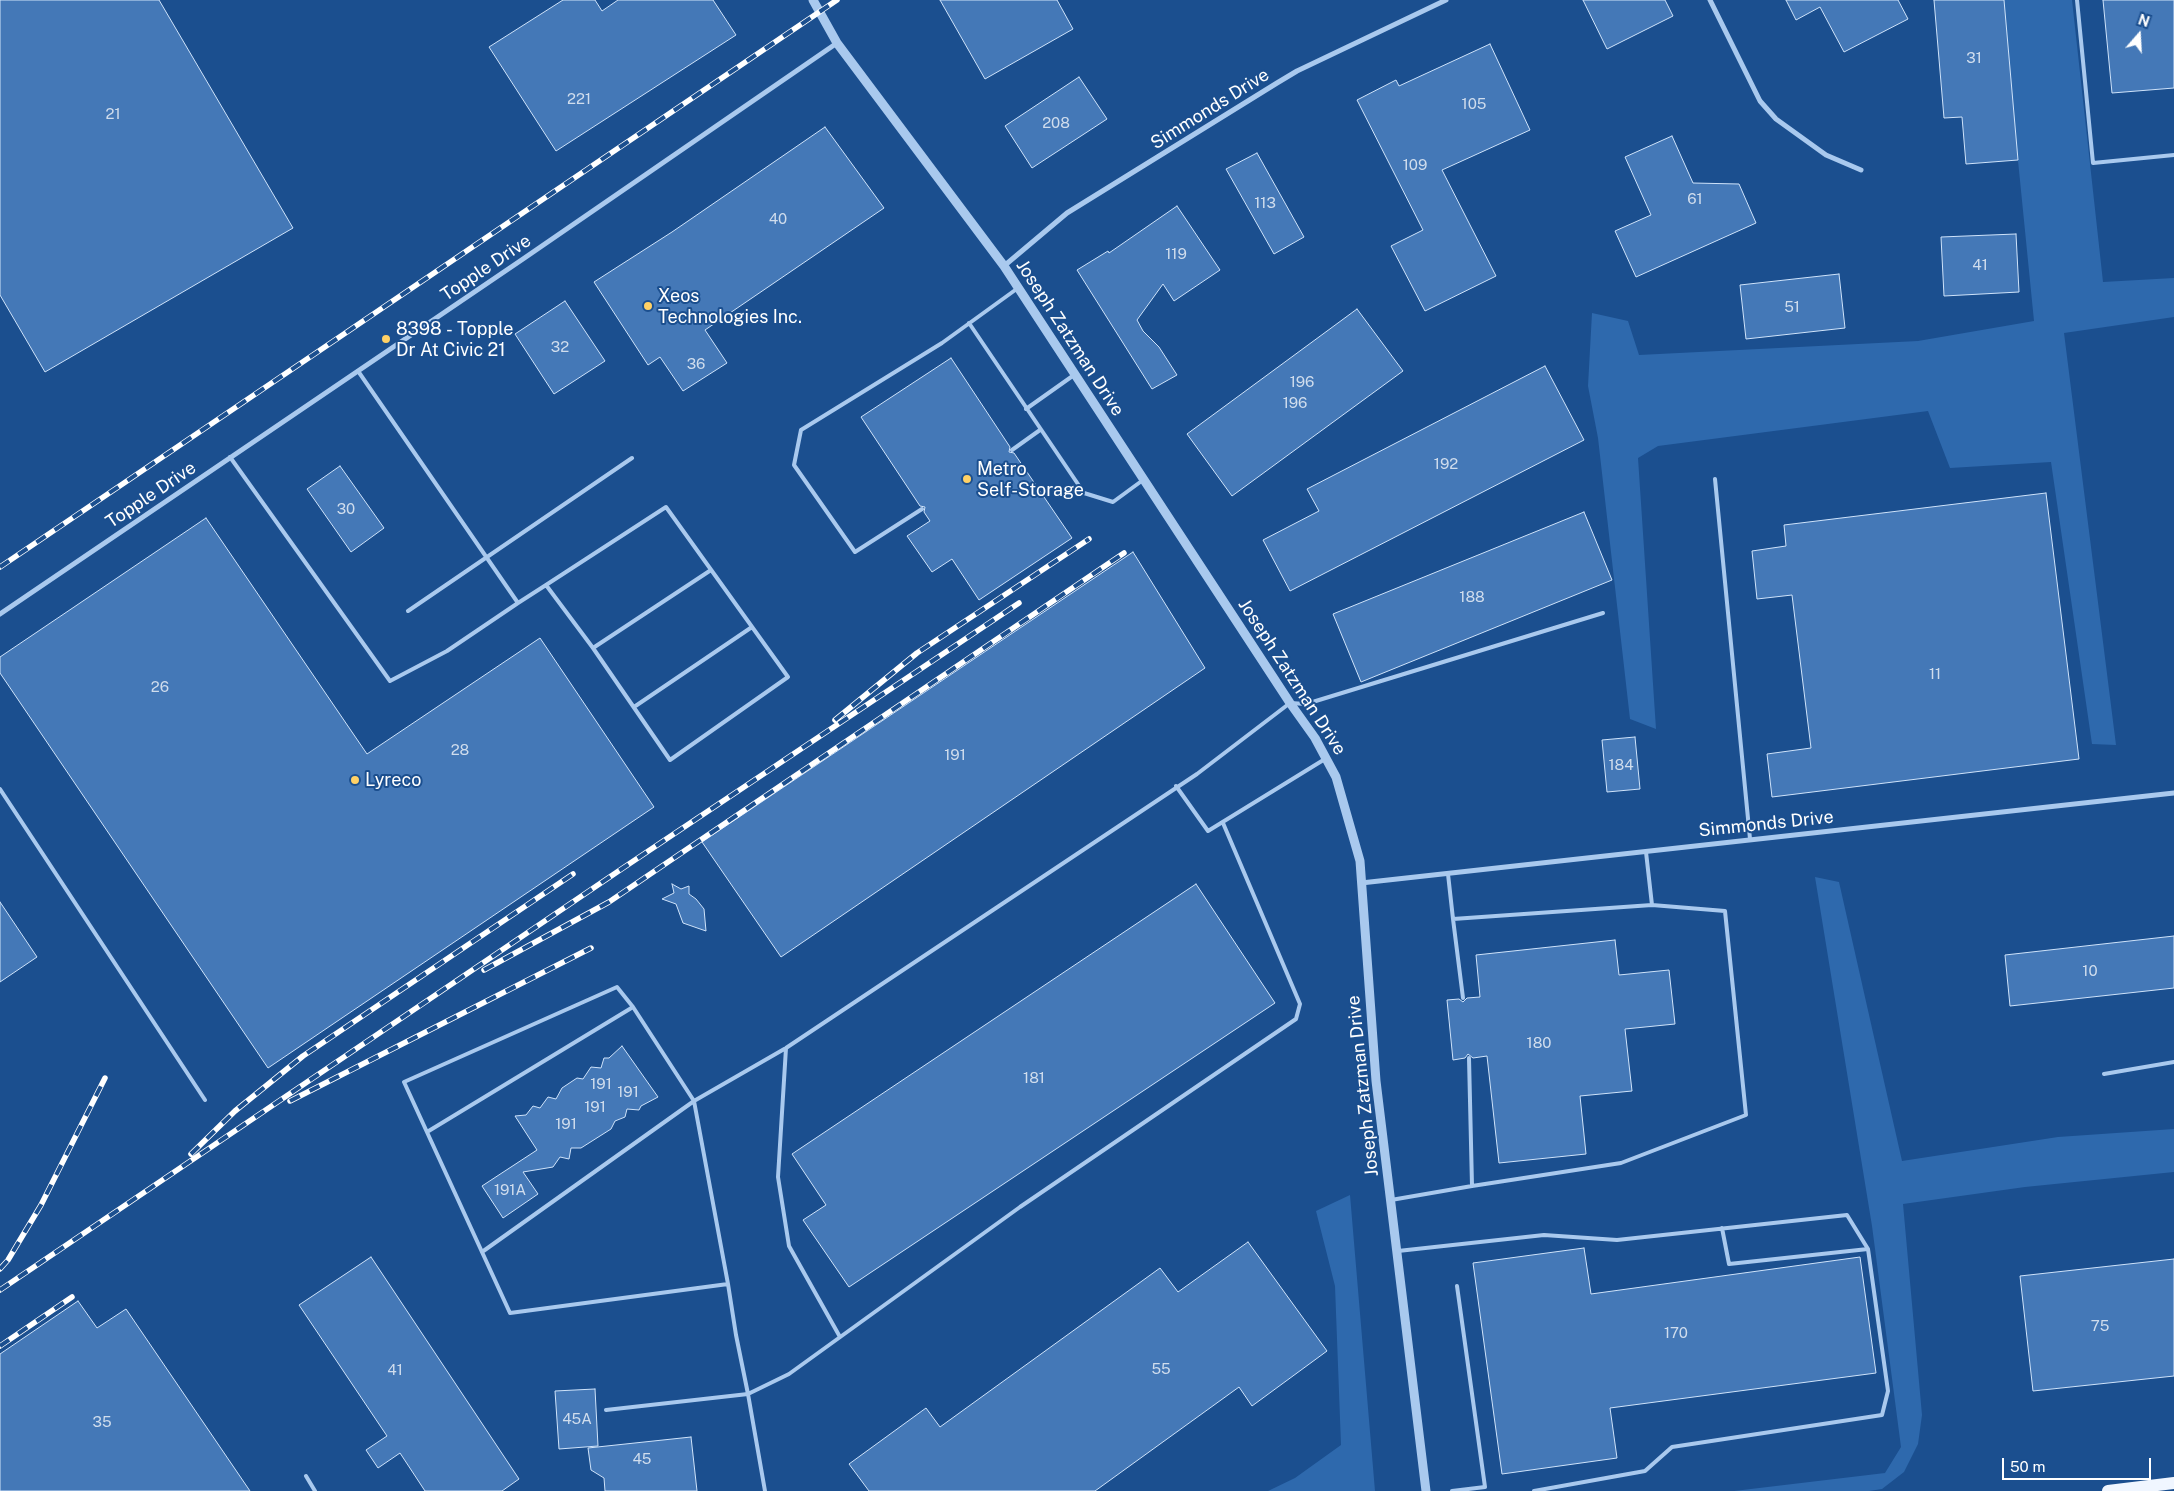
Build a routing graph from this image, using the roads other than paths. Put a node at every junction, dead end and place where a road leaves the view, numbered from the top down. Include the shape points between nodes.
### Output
1 (812, 0) edge
2 (1446, 0) edge
3 (1710, 0) edge
4 (2077, 0) edge
5 (837, 43) junction
6 (2174, 155) edge
7 (1861, 170) dead end
8 (1004, 266) junction
9 (1018, 288) junction
10 (969, 323) junction
11 (358, 371) junction
12 (1074, 375) junction
13 (1026, 409) junction
14 (1040, 430) junction
15 (1012, 450) dead end
16 (230, 457) junction
17 (632, 458) dead end
18 (1715, 478) dead end
19 (1143, 480) junction
20 (922, 509) dead end
21 (486, 557) junction
22 (711, 570) junction
23 (546, 585) junction
24 (518, 603) junction
25 (408, 611) dead end
26 (1603, 613) dead end
27 (0, 614) edge
28 (752, 627) junction
29 (593, 648) junction
30 (1290, 703) junction
31 (634, 707) junction
32 (1327, 758) junction
33 (1176, 786) junction
34 (0, 789) edge
35 (2174, 793) edge
36 (1223, 823) junction
37 (1750, 839) junction
38 (1646, 852) junction
39 (1448, 874) junction
40 (1361, 883) junction
41 (1652, 904) junction
42 (1453, 919) junction
43 (1463, 998) dead end
44 (633, 1007) junction
45 (786, 1048) junction
46 (1469, 1058) dead end
47 (2174, 1062) edge
48 (2104, 1074) dead end
49 (205, 1100) dead end
50 (694, 1101) junction
51 (427, 1132) junction
52 (1472, 1186) junction
53 (1391, 1200) junction
54 (1722, 1228) junction
55 (1868, 1249) junction
56 (1398, 1251) junction
57 (482, 1252) junction
58 (728, 1284) junction
59 (1457, 1286) dead end
60 (840, 1337) junction
61 (748, 1394) junction
62 (606, 1410) dead end
63 (306, 1476) dead end
64 (2174, 1483) edge
65 (1486, 1489) edge
66 (316, 1491) edge
67 (765, 1491) edge
68 (1426, 1491) edge
69 (1452, 1491) edge
70 (1534, 1491) edge
71 (2108, 1491) edge

1 - 5 street, Joseph Zatzman Drive
2 - 8 street, Simmonds Drive via 1284,79 1067,213
3 - 7 street via 1760,101 1776,119 1826,155
4 - 6 lane via 2093,163
5 - 8 street, Joseph Zatzman Drive
5 - 11 street, Topple Drive
8 - 9 street, Joseph Zatzman Drive
9 - 10 lane
9 - 12 street, Joseph Zatzman Drive
10 - 13 lane
10 - 20 lane via 801,430 794,465 855,552
11 - 16 street, Topple Drive
11 - 21 lane
12 - 13 lane
12 - 19 street, Joseph Zatzman Drive
13 - 14 lane
14 - 15 lane
14 - 19 lane via 1084,493 1113,502
16 - 24 lane via 390,681 446,651
16 - 27 street, Topple Drive
17 - 21 lane
18 - 37 lane
19 - 30 street, Joseph Zatzman Drive
21 - 24 lane
21 - 25 lane
22 - 23 lane via 666,507
22 - 28 lane
22 - 29 lane
23 - 24 lane
23 - 29 lane
26 - 30 lane via 1306,704
28 - 31 lane
28 - 31 lane via 788,677 670,760
29 - 31 lane
30 - 32 street, Joseph Zatzman Drive
30 - 33 lane via 1197,774
32 - 36 lane
32 - 40 street, Joseph Zatzman Drive via 1346,804 1360,861
33 - 36 lane via 1208,831
33 - 45 lane
34 - 49 lane
35 - 37 street, Simmonds Drive
36 - 60 lane via 1300,1004 1296,1019 1020,1207
37 - 38 street, Simmonds Drive
38 - 39 street, Simmonds Drive
38 - 41 lane
39 - 40 street, Simmonds Drive
39 - 42 lane
40 - 53 street, Joseph Zatzman Drive via 1376,1081
41 - 42 lane
41 - 52 lane via 1725,911 1746,1115 1621,1163
42 - 43 lane
44 - 50 lane
44 - 51 lane
44 - 51 lane via 617,987 404,1082
45 - 50 lane
45 - 60 lane via 778,1177 789,1246
46 - 52 lane
47 - 48 lane
50 - 57 lane
50 - 58 lane
51 - 57 lane
52 - 53 lane
53 - 56 street, Joseph Zatzman Drive
54 - 55 lane via 1847,1215
54 - 55 lane via 1729,1264
54 - 56 lane via 1617,1240 1544,1235
55 - 70 lane via 1888,1391 1882,1415 1672,1447 1645,1471
56 - 68 street, Joseph Zatzman Drive
57 - 58 lane via 510,1313
58 - 61 lane
59 - 65 lane
60 - 61 lane via 789,1374
61 - 62 lane
61 - 67 lane
63 - 66 lane
64 - 71 main road
65 - 69 lane

